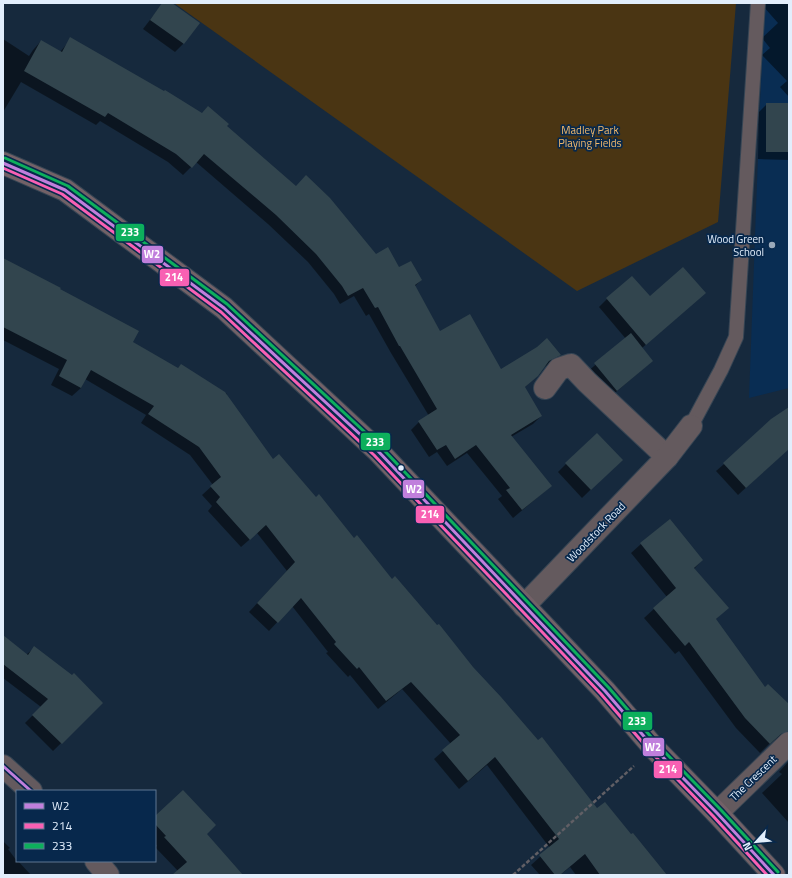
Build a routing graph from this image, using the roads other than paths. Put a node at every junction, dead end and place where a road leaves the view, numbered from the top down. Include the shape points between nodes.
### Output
1 (758, 3) edge
2 (3, 163) edge
3 (545, 388) dead end
4 (691, 426) joint
5 (667, 458) junction
6 (524, 606) junction
7 (789, 743) edge
8 (3, 766) edge
9 (30, 790) edge
10 (717, 813) junction
11 (97, 862) edge
12 (108, 875) edge
13 (774, 875) edge

1 - 4 lane, Woodstock Road via 736,337
2 - 6 main road via 65,190 224,308 378,451
3 - 5 street via 559,369 571,365
4 - 5 street, Woodstock Road
5 - 6 street, Woodstock Road
6 - 10 main road
7 - 10 street, The Crescent
8 - 9 street
10 - 13 main road
11 - 12 street

